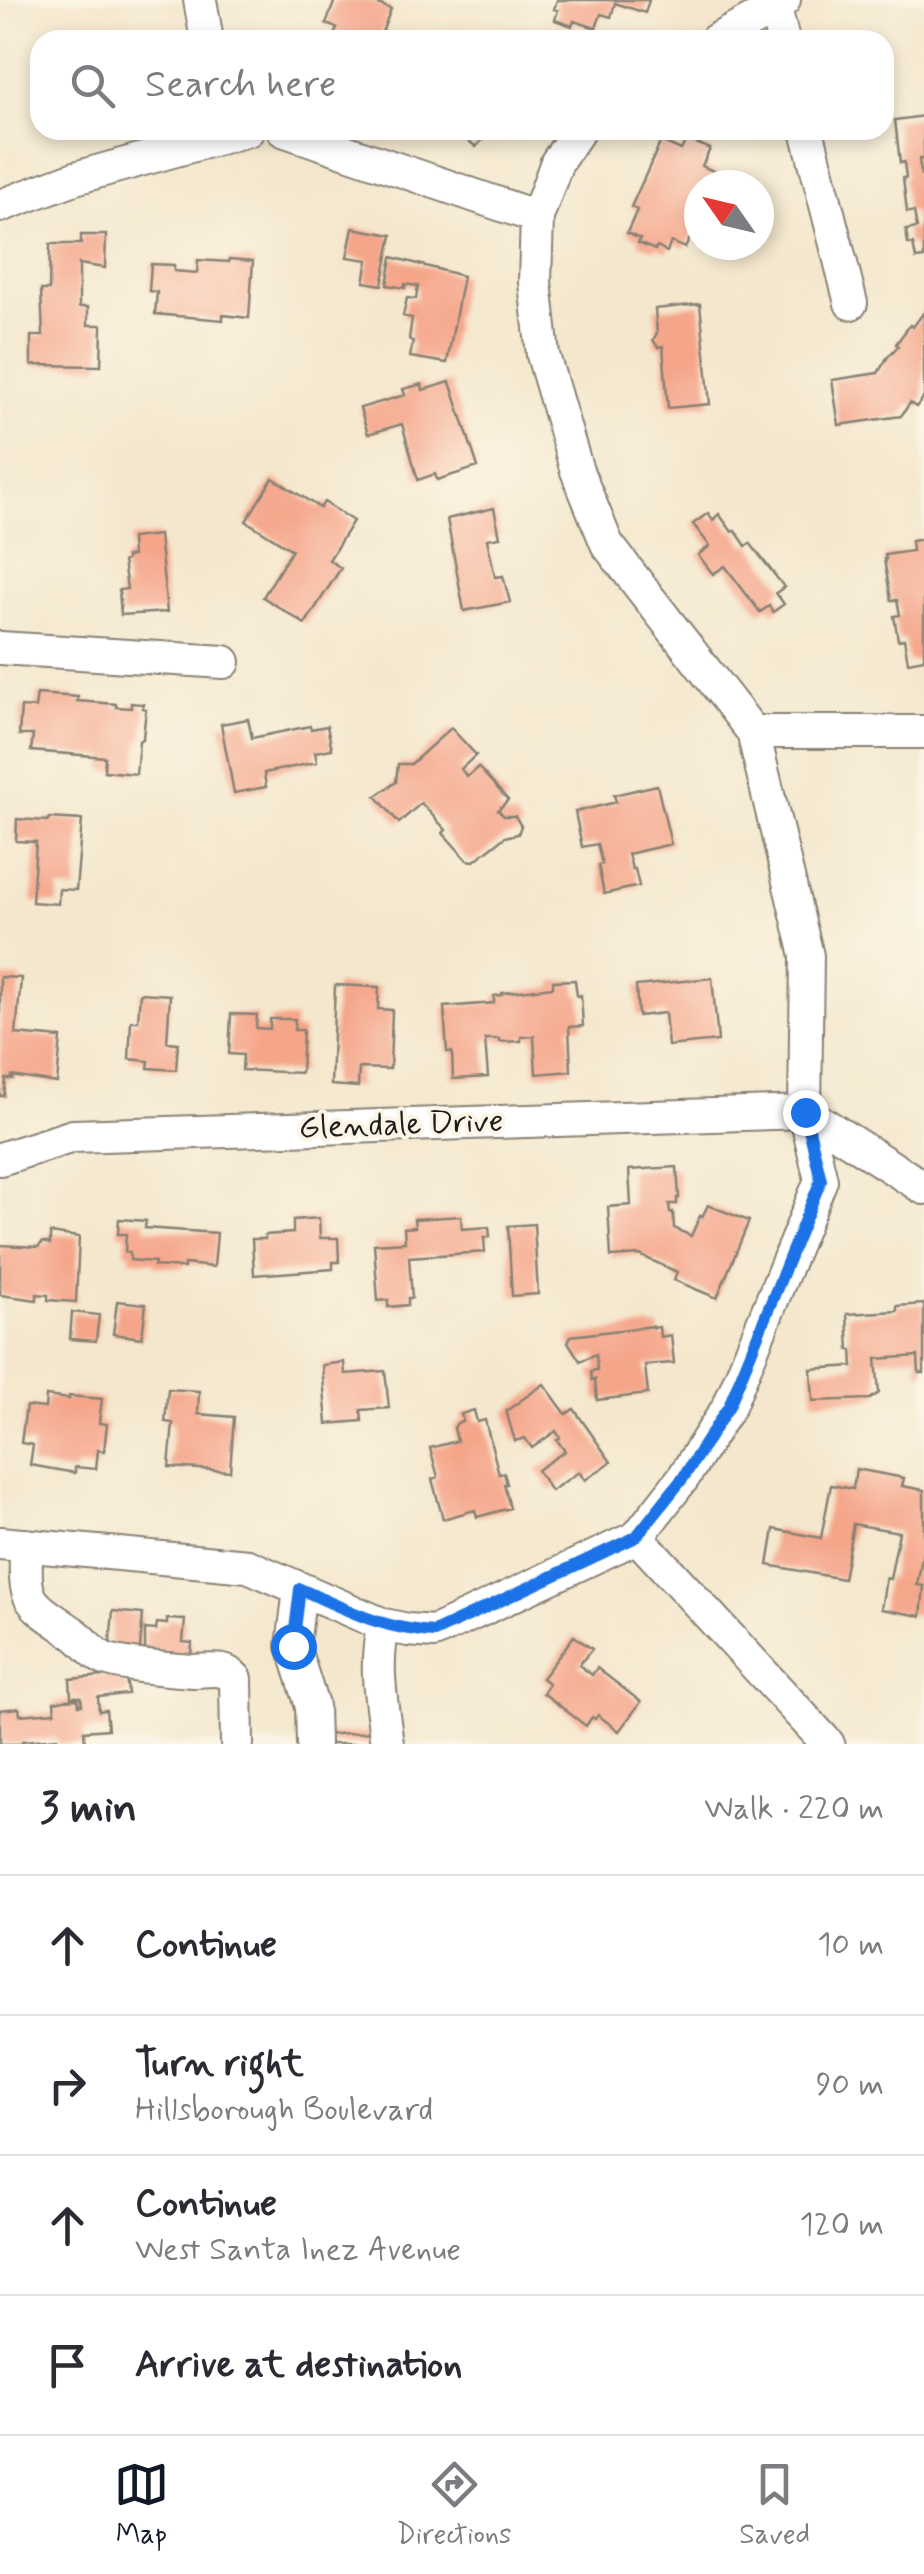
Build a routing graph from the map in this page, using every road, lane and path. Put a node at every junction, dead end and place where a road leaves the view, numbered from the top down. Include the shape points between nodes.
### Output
1 (200, 0) edge
2 (781, 16) edge
3 (204, 30) edge
4 (743, 30) edge
5 (212, 140) edge
6 (312, 140) edge
7 (572, 140) edge
8 (809, 140) edge
9 (0, 206) edge
10 (537, 217) junction
11 (851, 303) dead end
12 (0, 648) edge
13 (224, 662) dead end
14 (753, 732) junction
15 (924, 732) edge
16 (805, 1112) junction
17 (0, 1159) edge
18 (924, 1188) edge
19 (636, 1537) junction
20 (13, 1544) edge
21 (300, 1589) junction
22 (384, 1625) junction
23 (313, 1743) edge
24 (236, 1744) edge
25 (387, 1744) edge
26 (828, 1744) edge

1 - 3 street
2 - 4 street
5 - 9 street
6 - 10 street
7 - 10 street
8 - 11 street
10 - 14 street via 535,282 544,356 577,471 607,544
12 - 13 street
14 - 15 street
14 - 16 street via 808,956
16 - 17 street, Glendale Drive via 73,1136
16 - 18 street
16 - 19 street via 821,1180 729,1406
19 - 22 street via 434,1632
19 - 26 street
20 - 21 street via 248,1566
20 - 24 street via 34,1607 104,1660 233,1674
21 - 22 street
21 - 23 street via 293,1646 312,1706
22 - 25 street via 377,1668

